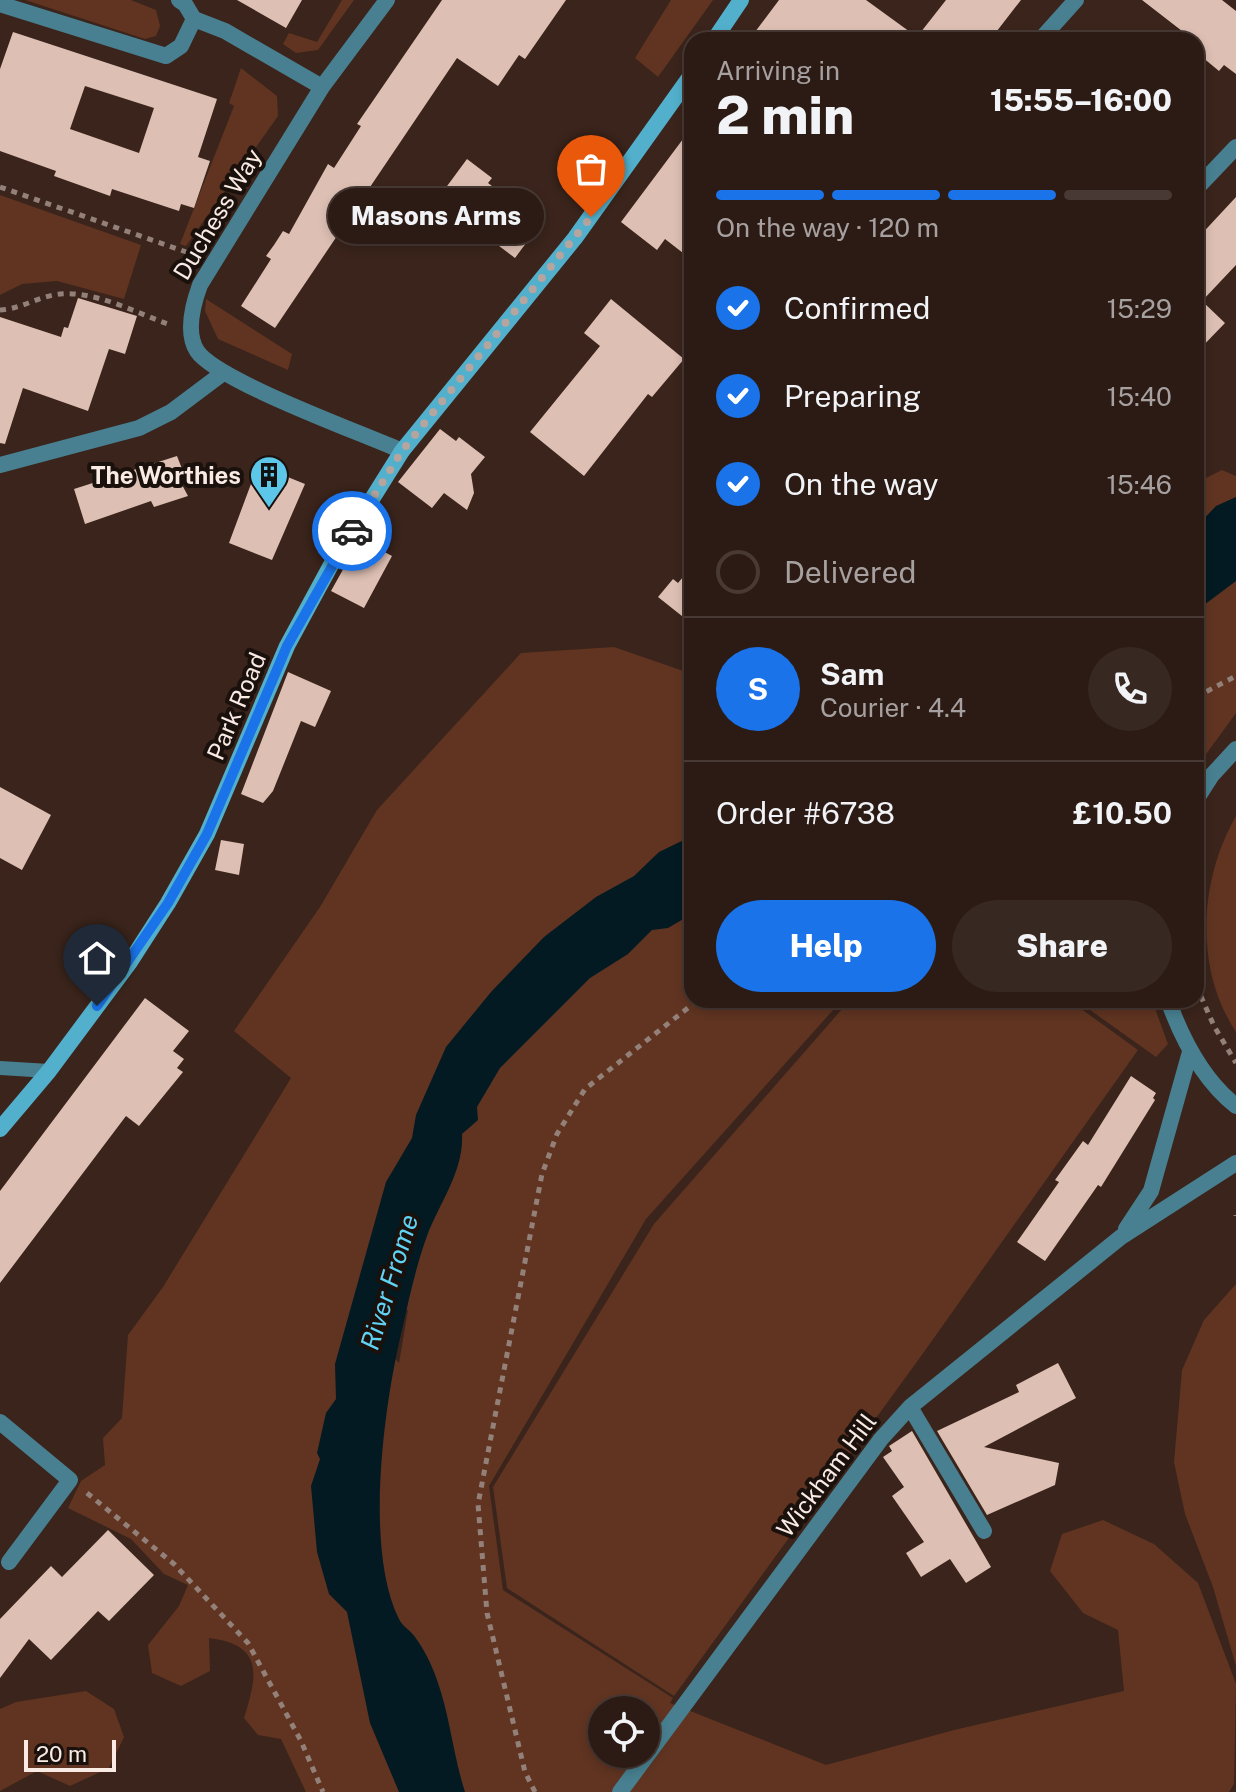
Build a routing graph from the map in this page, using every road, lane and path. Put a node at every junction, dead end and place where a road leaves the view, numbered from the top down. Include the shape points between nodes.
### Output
1 (179, 0) edge
2 (387, 0) edge
3 (741, 0) edge
4 (1076, 0) edge
5 (0, 4) edge
6 (194, 19) junction
7 (719, 32) edge
8 (1047, 32) edge
9 (684, 85) edge
10 (322, 87) junction
11 (1236, 147) edge
12 (1204, 181) edge
13 (0, 187) edge
14 (214, 262) junction
15 (0, 310) edge
16 (192, 332) junction
17 (223, 373) junction
18 (402, 451) junction
19 (0, 465) edge
20 (1236, 676) edge
21 (1204, 693) edge
22 (1236, 749) edge
23 (1204, 788) edge
24 (1204, 1003) edge
25 (687, 1008) edge
26 (1171, 1008) edge
27 (1190, 1052) junction
28 (1236, 1063) edge
29 (0, 1068) edge
30 (49, 1071) junction
31 (1236, 1106) edge
32 (0, 1129) edge
33 (1236, 1163) edge
34 (1121, 1237) junction
35 (910, 1407) junction
36 (0, 1422) edge
37 (70, 1480) junction
38 (984, 1531) dead end
39 (9, 1562) dead end
40 (323, 1792) edge
41 (535, 1792) edge
42 (620, 1792) edge

1 - 6 street
2 - 10 street, Duchess Way
3 - 7 main road
4 - 8 street
5 - 6 street via 166,56 181,46
6 - 10 street
9 - 18 main road, Park Road via 575,238
10 - 14 street, Duchess Way
11 - 12 street
13 - 14 path
14 - 16 street, Duchess Way via 192,305
15 - 16 path via 57,294 83,294
16 - 17 street via 197,350
17 - 18 street
17 - 19 street via 171,412 139,428
18 - 30 main road, Park Road via 287,646 199,848 130,962
20 - 21 path
22 - 23 street
24 - 28 path
25 - 41 path via 585,1089 557,1134 542,1174 478,1504 487,1613 525,1772
26 - 27 street
27 - 31 street
27 - 34 street, Wickham Hill via 1151,1191
29 - 30 lane
30 - 32 main road, Park Road
33 - 34 street, Wickham Hill
34 - 35 street, Wickham Hill
35 - 38 street
35 - 42 street, Wickham Hill
36 - 37 street
37 - 39 street
37 - 40 path via 174,1564 248,1643

